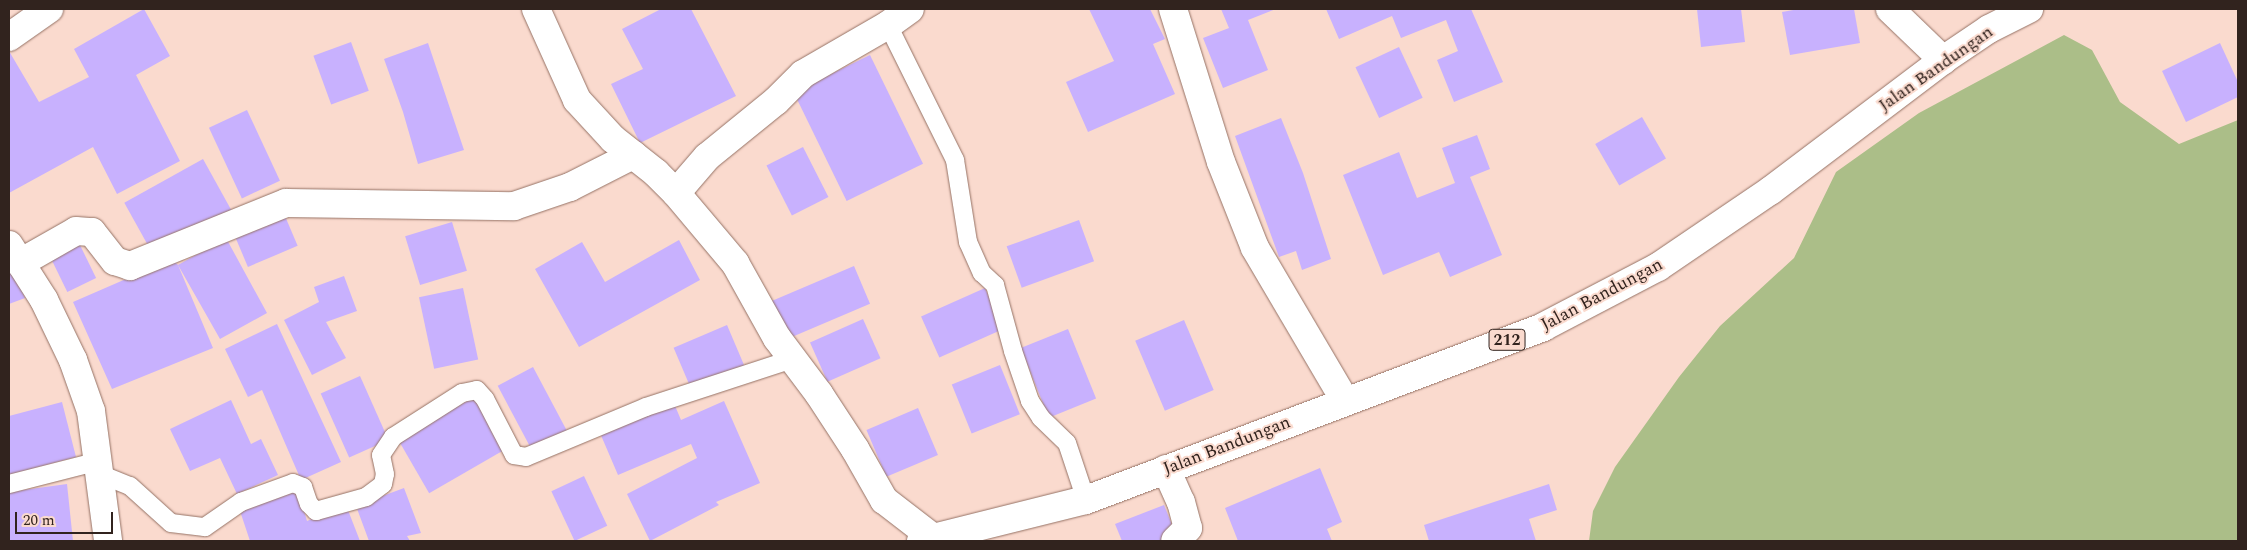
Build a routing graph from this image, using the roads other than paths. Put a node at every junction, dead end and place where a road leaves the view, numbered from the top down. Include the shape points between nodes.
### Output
1 (49, 9) edge
2 (536, 9) edge
3 (910, 9) edge
4 (1173, 9) edge
5 (1890, 9) edge
6 (2029, 9) edge
7 (888, 25) junction
8 (9, 37) edge
9 (1943, 60) junction
10 (633, 155) junction
11 (676, 193) junction
12 (14, 254) edge
13 (793, 359) junction
14 (1345, 401) junction
15 (99, 467) junction
16 (1166, 469) junction
17 (9, 484) edge
18 (1086, 500) junction
19 (927, 539) edge
20 (108, 541) edge
21 (1175, 541) edge

1 - 8 street
2 - 10 street via 578,100 613,139
3 - 7 street
4 - 14 street via 1221,162 1255,248
5 - 9 street
6 - 9 street, Jalan Bandungan / 212
7 - 11 street via 803,74 776,101 708,157
7 - 18 lane via 955,160 968,242 982,272 995,285 1030,402 1041,418 1067,443
9 - 14 street, Jalan Bandungan / 212 via 1770,191 1658,267 1543,327
10 - 11 street
10 - 12 street via 570,186 514,206 286,203 130,266 114,261 92,232 76,231
11 - 13 street via 735,263
12 - 15 street via 44,300 73,360 91,411
13 - 15 lane via 646,407 526,457 514,455 485,399 477,390 462,393 393,437 381,455 385,474 383,484 366,497 316,512 303,488 293,483 241,502 205,527 171,522 130,486
13 - 19 street via 855,449 884,500
14 - 16 street, Jalan Bandungan / 212
15 - 17 lane
15 - 20 street
16 - 18 street, Jalan Bandungan / 212
16 - 21 street via 1181,502 1188,528
18 - 19 street, Jalan Bandungan / 212

